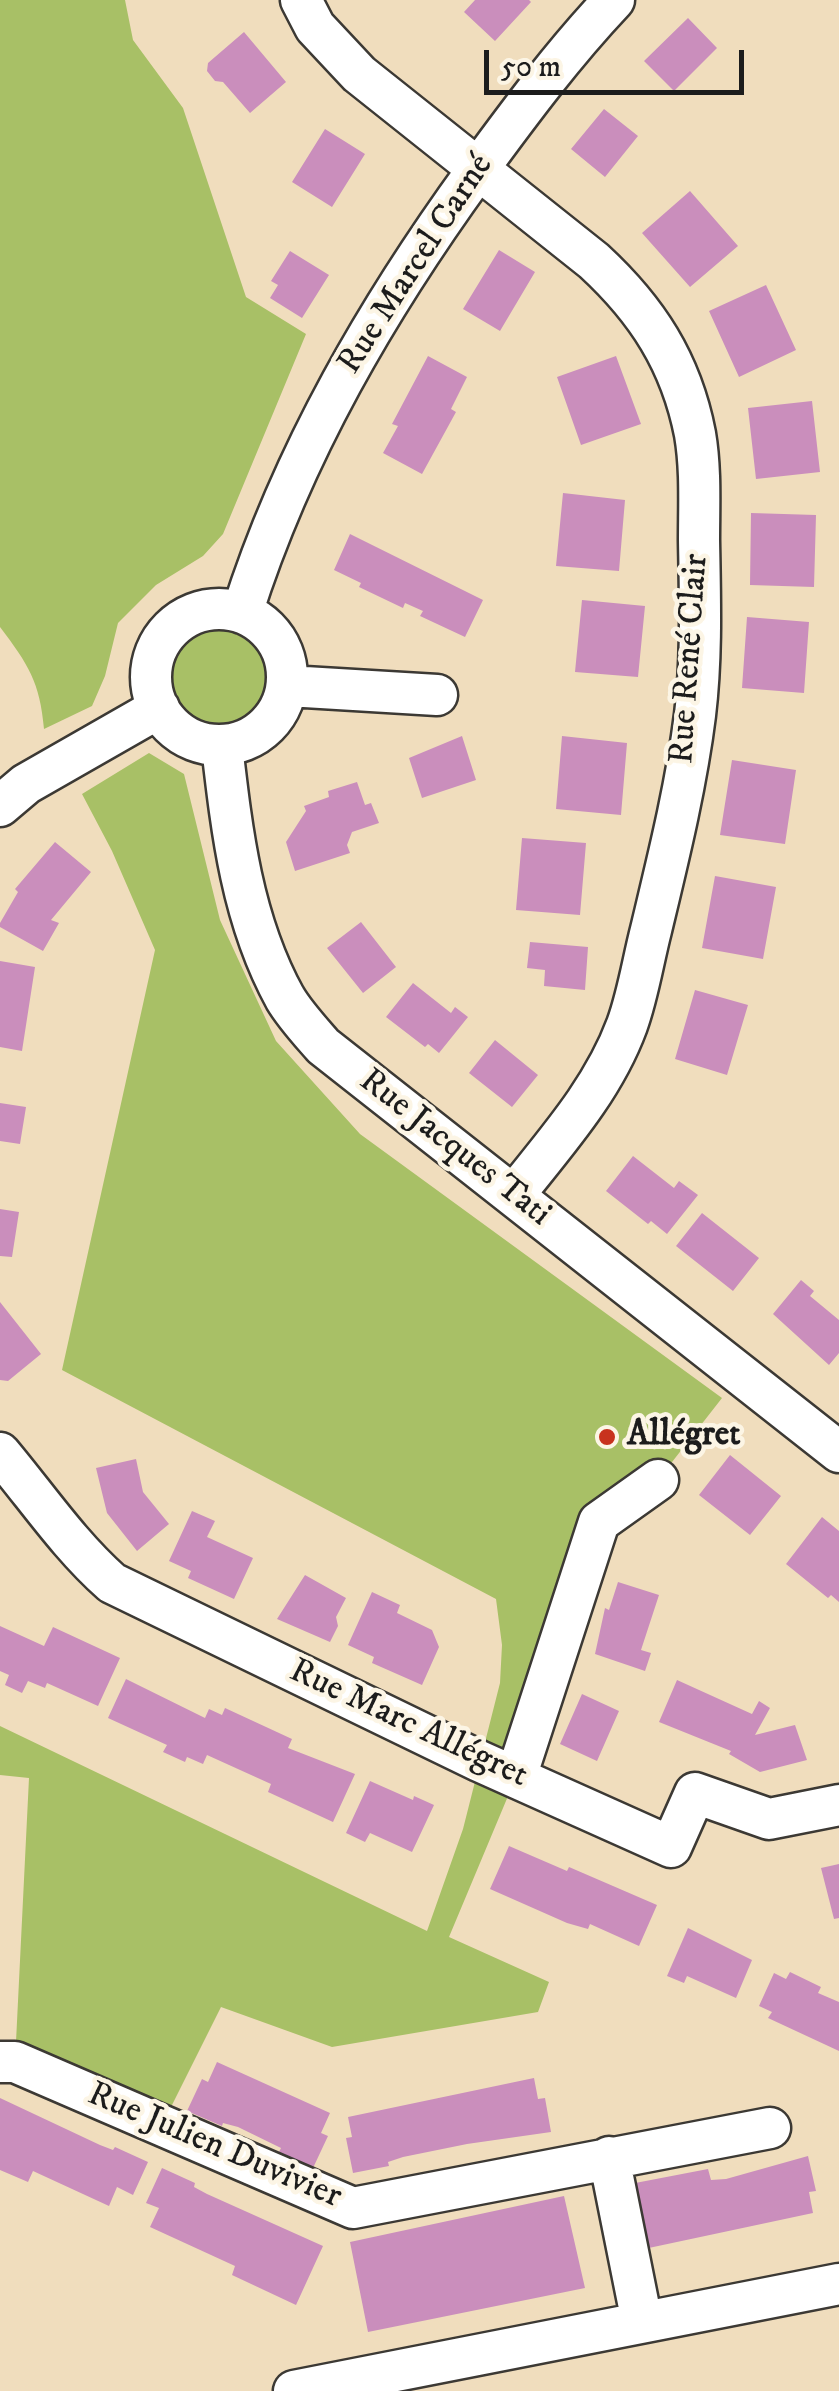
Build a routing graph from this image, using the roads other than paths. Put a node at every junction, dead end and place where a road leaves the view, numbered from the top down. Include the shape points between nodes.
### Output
1 (301, 0) edge
2 (614, 0) edge
3 (478, 170) junction
4 (242, 613) junction
5 (288, 686) junction
6 (437, 695) dead end
7 (158, 708) junction
8 (222, 746) junction
9 (0, 806) edge
10 (514, 1195) junction
11 (837, 1446) edge
12 (0, 1453) edge
13 (658, 1480) dead end
14 (516, 1777) junction
15 (839, 1805) edge
16 (0, 2062) edge
17 (770, 2128) dead end
18 (609, 2157) junction
19 (839, 2284) edge
20 (642, 2322) junction
21 (294, 2391) edge

1 - 3 street, Rue René Clair via 315,27 360,74
2 - 3 street, Rue Marcel Carné
3 - 4 street, Rue Marcel Carné via 393,291 340,384 274,525
3 - 10 street, Rue René Clair via 594,261 655,328 695,435 700,493 695,713 628,1024 586,1102
4 - 5 street via 280,645
4 - 7 street via 198,612 168,632 152,664
5 - 6 street
5 - 8 street via 266,728
7 - 8 street via 188,738
7 - 9 street
8 - 10 street, Rue Jacques Tati via 243,894 287,1002 323,1046
10 - 11 street, Rue Jacques Tati
12 - 14 street, Rue Marc Allégret via 78,1553 112,1583
13 - 14 street via 599,1522
14 - 15 street, Rue Marc Allégret via 672,1847 695,1792 769,1820
16 - 18 street, Rue Julien Duvivier via 15,2062 353,2208
17 - 18 street, Rue Julien Duvivier
18 - 20 street
19 - 20 street
20 - 21 street

